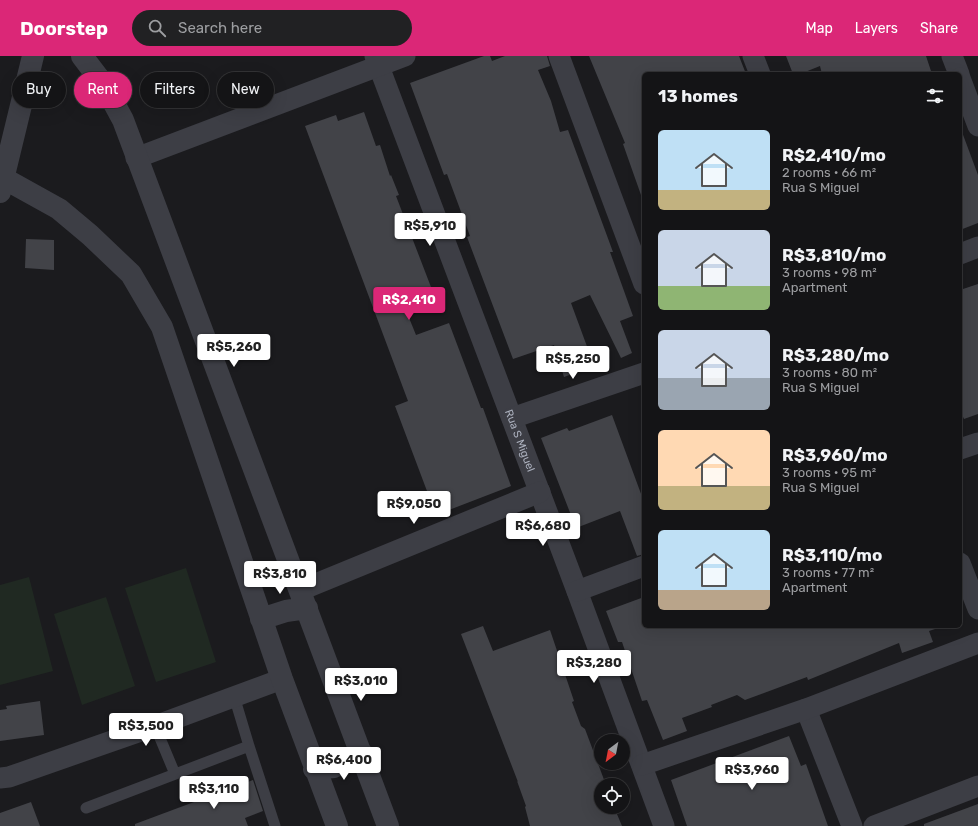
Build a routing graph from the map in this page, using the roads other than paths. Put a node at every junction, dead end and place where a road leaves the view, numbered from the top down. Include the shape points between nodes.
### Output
1 (33, 56) edge
2 (82, 56) edge
3 (405, 56) edge
4 (559, 56) edge
5 (753, 56) edge
6 (952, 56) edge
7 (376, 61) edge
8 (759, 72) edge
9 (958, 72) edge
10 (962, 83) edge
11 (978, 126) edge
12 (136, 158) junction
13 (2, 186) edge
14 (978, 247) edge
15 (962, 253) edge
16 (642, 279) edge
17 (642, 374) edge
18 (512, 418) junction
19 (978, 442) edge
20 (962, 448) edge
21 (540, 492) junction
22 (642, 567) edge
23 (962, 568) edge
24 (577, 591) junction
25 (304, 599) junction
26 (978, 609) edge
27 (261, 619) junction
28 (978, 643) edge
29 (282, 679) junction
30 (234, 696) junction
31 (806, 709) junction
32 (155, 726) junction
33 (249, 746) junction
34 (361, 752) junction
35 (642, 765) junction
36 (314, 769) junction
37 (175, 774) junction
38 (0, 778) edge
39 (978, 786) edge
40 (86, 808) dead end
41 (275, 826) edge
42 (337, 826) edge
43 (388, 826) edge
44 (664, 826) edge
45 (852, 826) edge
46 (874, 826) edge

1 - 13 street
2 - 12 street via 104,84 117,109
3 - 7 street
4 - 16 street
5 - 8 street
6 - 9 street
7 - 12 street
7 - 18 street, Rua S Miguel
10 - 11 street
12 - 25 street
13 - 27 street via 60,209 131,274 162,326
14 - 15 street
17 - 18 street
18 - 21 street, Rua S Miguel
19 - 20 street
21 - 24 street, Rua S Miguel
21 - 25 street
22 - 24 street
23 - 26 street
24 - 35 street, Rua S Miguel
25 - 27 street via 286,611
25 - 34 street
27 - 29 street
28 - 31 street
29 - 30 street
29 - 36 street
30 - 32 street
30 - 33 lane
31 - 35 street
31 - 45 street
32 - 37 lane
32 - 38 street
33 - 37 lane
33 - 41 lane
34 - 36 street via 334,767
34 - 43 street
35 - 44 street, Rua S Miguel
36 - 42 street
37 - 40 lane
39 - 46 street

